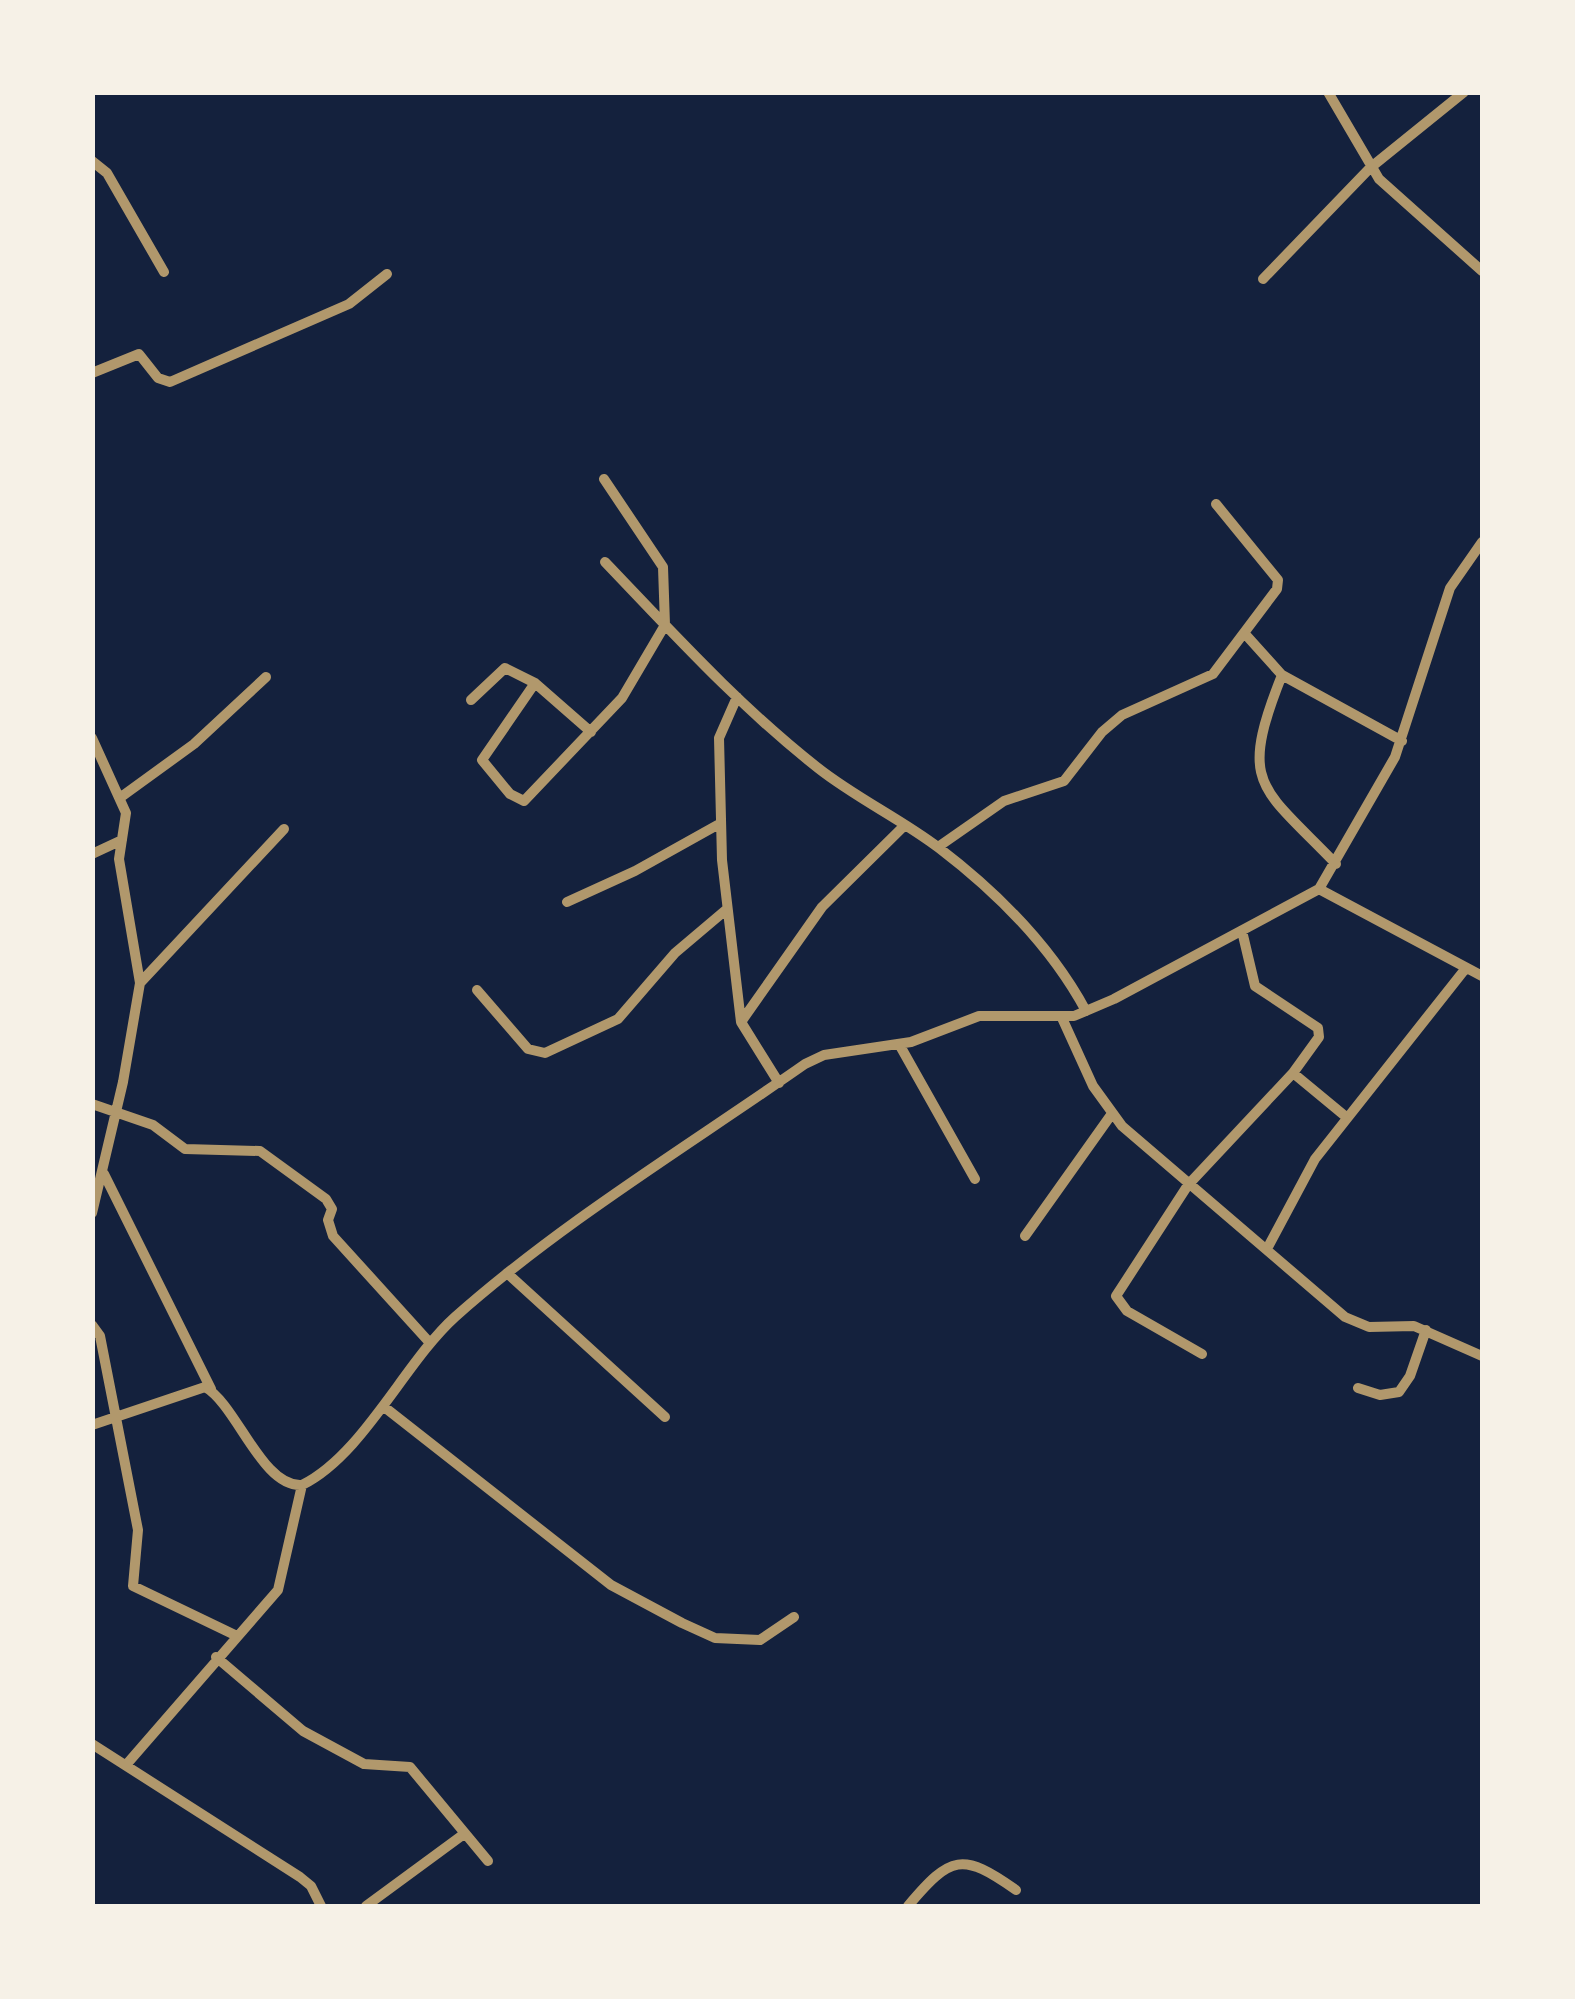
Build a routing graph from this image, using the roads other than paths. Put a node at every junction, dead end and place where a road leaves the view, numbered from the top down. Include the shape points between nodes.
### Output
1 (1328, 92) edge
2 (1464, 92) edge
3 (92, 161) edge
4 (1370, 168) junction
5 (1482, 271) edge
6 (164, 272) dead end
7 (386, 274) dead end
8 (1263, 279) dead end
9 (92, 374) edge
10 (604, 479) dead end
11 (1216, 504) dead end
12 (1482, 542) edge
13 (605, 562) dead end
14 (665, 624) junction
15 (1246, 635) junction
16 (1282, 675) junction
17 (266, 677) dead end
18 (535, 683) junction
19 (737, 697) junction
20 (471, 700) dead end
21 (591, 732) junction
22 (92, 738) edge
23 (1402, 741) junction
24 (120, 797) junction
25 (721, 823) junction
26 (904, 826) junction
27 (284, 829) dead end
28 (122, 840) junction
29 (938, 847) junction
30 (92, 854) edge
31 (1336, 864) junction
32 (1319, 888) junction
33 (566, 902) dead end
34 (728, 909) junction
35 (1242, 930) junction
36 (1466, 968) junction
37 (1482, 976) edge
38 (140, 983) junction
39 (477, 990) dead end
40 (1086, 1010) junction
41 (1062, 1018) junction
42 (741, 1022) junction
43 (899, 1044) junction
44 (1293, 1073) junction
45 (779, 1082) junction
46 (92, 1104) edge
47 (1111, 1114) junction
48 (116, 1116) junction
49 (1346, 1116) junction
50 (104, 1174) junction
51 (975, 1180) dead end
52 (1188, 1185) junction
53 (92, 1213) edge
54 (1025, 1236) dead end
55 (1268, 1248) junction
56 (507, 1274) junction
57 (92, 1325) edge
58 (1426, 1330) junction
59 (430, 1343) junction
60 (1202, 1354) dead end
61 (1482, 1356) edge
62 (1358, 1388) dead end
63 (211, 1390) junction
64 (382, 1406) junction
65 (119, 1415) junction
66 (665, 1417) dead end
67 (92, 1425) edge
68 (302, 1485) junction
69 (794, 1617) dead end
70 (237, 1636) junction
71 (216, 1657) junction
72 (92, 1744) edge
73 (126, 1765) junction
74 (464, 1834) junction
75 (488, 1861) dead end
76 (1016, 1890) dead end
77 (321, 1906) edge
78 (366, 1906) edge
79 (908, 1906) edge

1 - 4 street
2 - 4 street
3 - 6 street via 107,173
4 - 5 street
4 - 8 street
7 - 9 street via 349,304 170,382 158,378 139,354
10 - 14 street via 663,566
11 - 15 street via 1278,580
12 - 23 street via 1450,588
13 - 14 street
14 - 19 street
14 - 21 street via 633,683
15 - 16 street
15 - 29 street via 1213,674 1113,721 1064,781 1004,801
16 - 23 street
16 - 31 street via 1260,730 1260,779
17 - 24 street via 194,744
18 - 20 street via 505,668
18 - 21 street
18 - 21 street via 482,760 510,794 524,802 532,796
19 - 25 street via 718,738
19 - 26 street via 815,766
22 - 24 street
23 - 31 street
24 - 28 street via 126,813
25 - 33 street
25 - 34 street
26 - 29 street
26 - 42 street via 822,907
27 - 38 street
28 - 30 street
28 - 38 street via 120,874
29 - 40 street via 1028,927
31 - 32 street
32 - 35 street
32 - 36 street
34 - 39 street via 675,953 618,1019 546,1053 528,1049
34 - 42 street
35 - 40 street
35 - 44 street via 1256,986 1318,1028 1316,1046
36 - 37 street
36 - 49 street
38 - 48 street
40 - 41 street
41 - 43 street via 979,1016
41 - 47 street
42 - 45 street
43 - 45 street via 824,1055
43 - 51 street
44 - 49 street
44 - 52 street
45 - 56 street
46 - 48 street
47 - 52 street
47 - 54 street
48 - 50 street
48 - 59 street via 154,1125 185,1149 267,1155 330,1204 333,1236
49 - 55 street via 1306,1173
50 - 53 street
50 - 63 street
52 - 55 street
52 - 60 street via 1116,1296 1126,1310
55 - 58 street via 1345,1317 1369,1327
56 - 59 street
56 - 66 street
57 - 65 street
58 - 61 street
58 - 62 street via 1399,1392 1380,1396
59 - 64 street
63 - 65 street via 198,1386
63 - 68 street via 272,1470
64 - 68 street
64 - 69 street via 611,1585 682,1623 715,1638 760,1640
65 - 67 street
65 - 70 street via 138,1530 134,1586
68 - 70 street via 278,1590
70 - 71 street
71 - 73 street
71 - 74 street via 302,1731 364,1764 410,1768
72 - 73 street
73 - 77 street via 300,1876
74 - 75 street
74 - 78 street
76 - 79 street via 965,1862 936,1876

